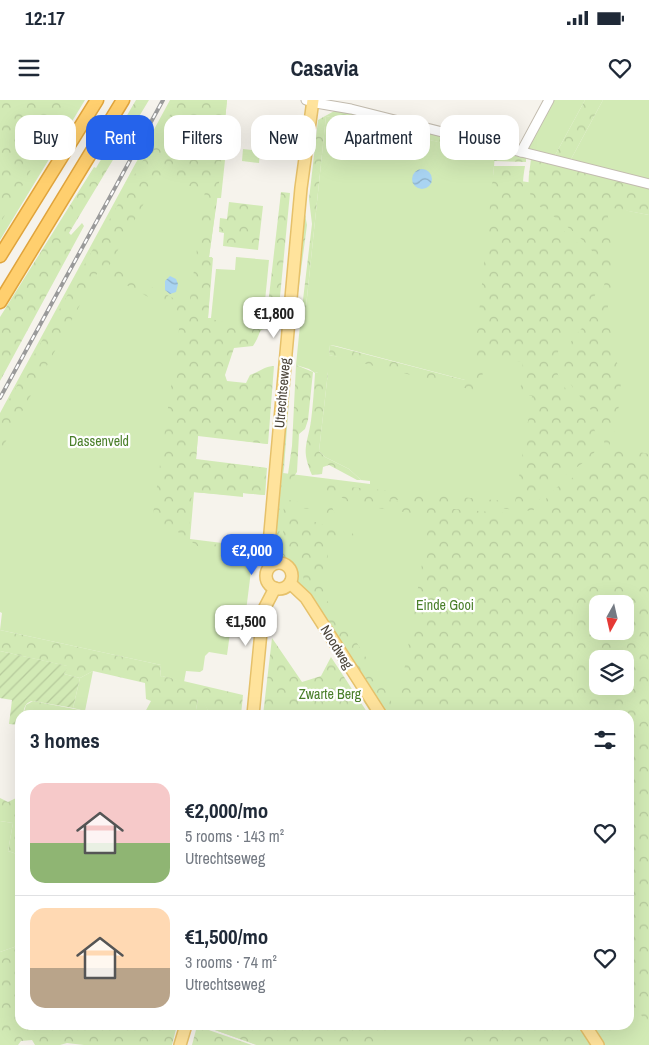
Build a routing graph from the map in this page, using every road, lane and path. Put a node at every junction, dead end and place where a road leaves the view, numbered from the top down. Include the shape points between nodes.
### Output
1 (97, 100) edge
2 (123, 100) edge
3 (549, 100) edge
4 (310, 101) edge
5 (521, 152) junction
6 (649, 184) edge
7 (0, 256) edge
8 (0, 302) edge
9 (274, 563) junction
10 (290, 583) junction
11 (274, 588) junction
12 (253, 710) edge
13 (378, 710) edge
14 (184, 1030) edge
15 (588, 1030) edge
16 (180, 1045) edge
17 (598, 1045) edge

1 - 7 highway
2 - 8 highway
3 - 5 street
4 - 5 street
4 - 9 main road, Utrechtseweg via 269,544
5 - 6 street
9 - 10 main road via 282,563 289,568 292,575
9 - 11 main road via 266,576
10 - 11 main road via 283,588
10 - 13 main road, Noodweg via 306,598
11 - 12 main road via 263,611
14 - 16 main road
15 - 17 main road

